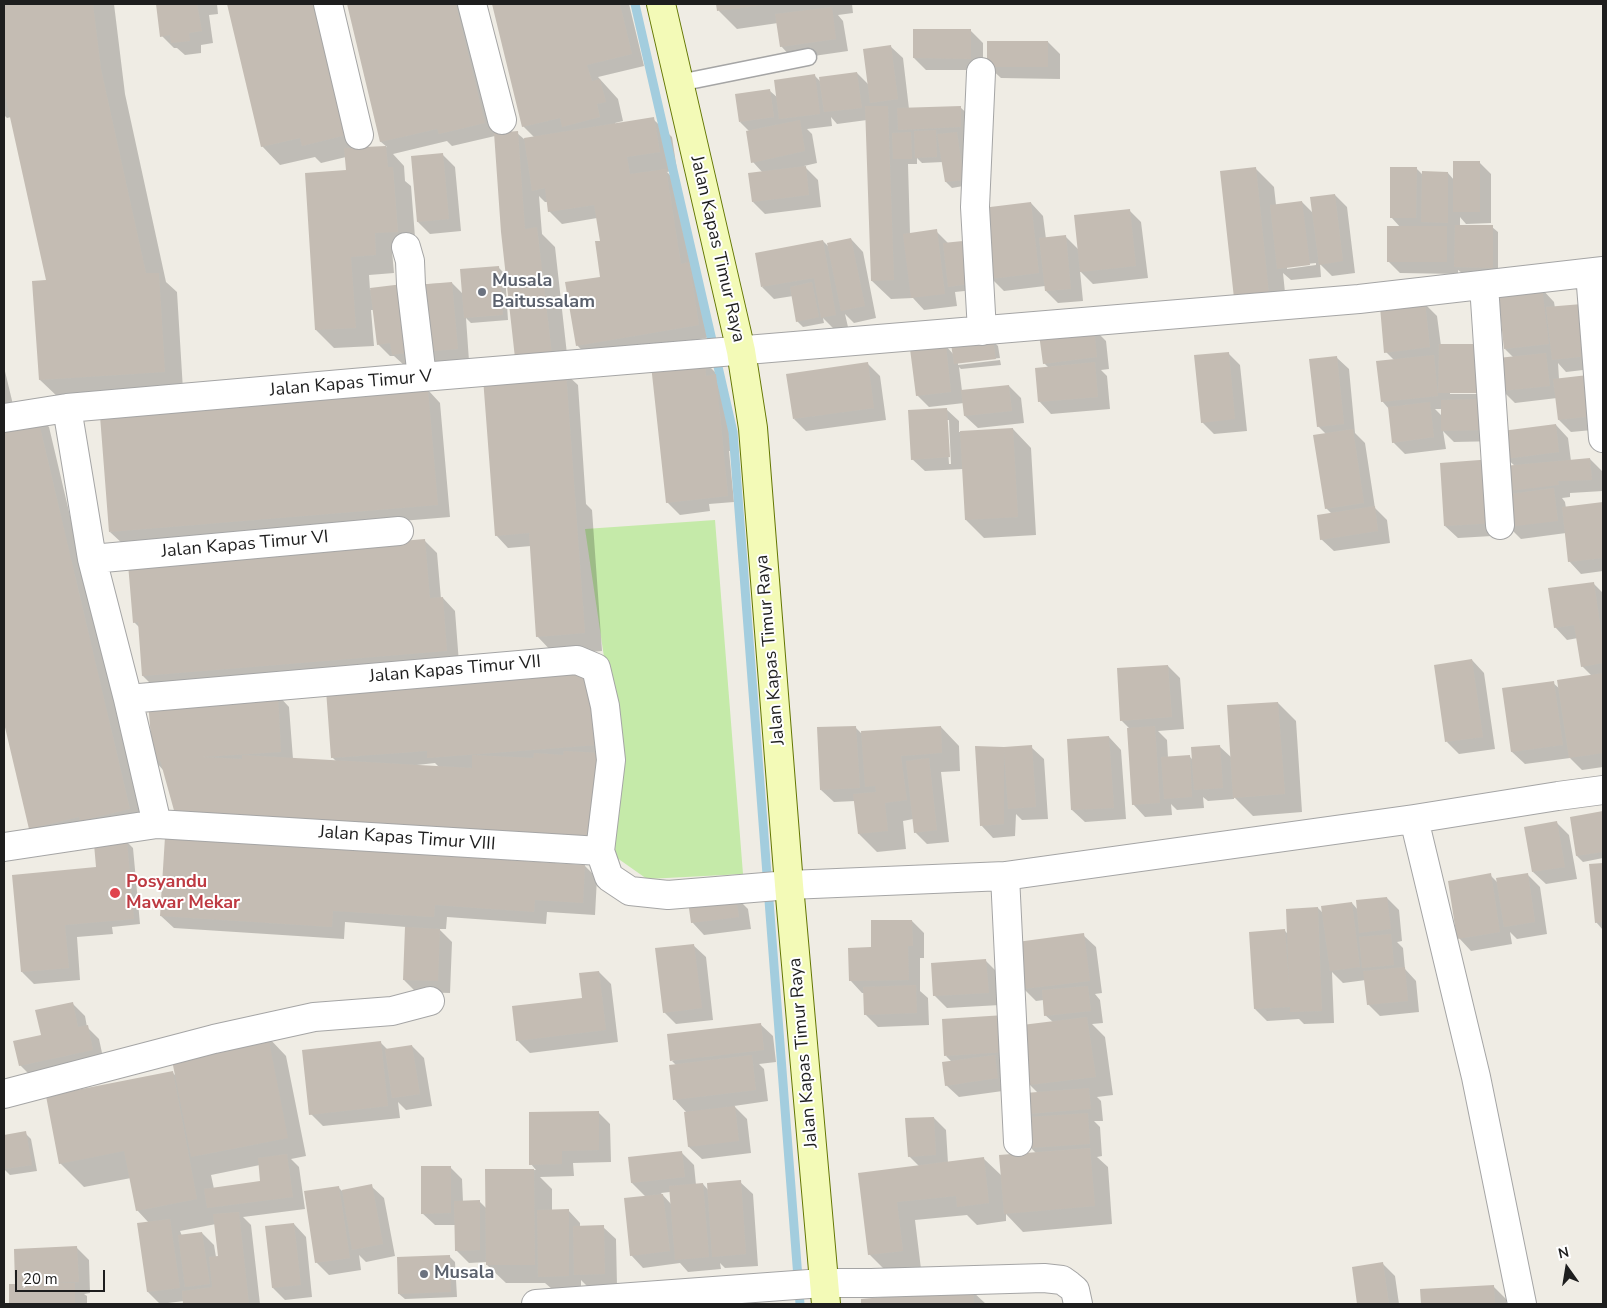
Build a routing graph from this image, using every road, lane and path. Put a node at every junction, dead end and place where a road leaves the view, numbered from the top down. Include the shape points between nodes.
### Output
1 (328, 4) edge
2 (472, 4) edge
3 (660, 4) edge
4 (808, 57) dead end
5 (981, 72) dead end
6 (679, 82) junction
7 (502, 120) dead end
8 (359, 135) dead end
9 (406, 248) dead end
10 (1596, 272) edge
11 (1484, 285) junction
12 (982, 331) junction
13 (736, 352) junction
14 (422, 377) junction
15 (67, 408) junction
16 (4, 418) edge
17 (1603, 438) edge
18 (1500, 525) dead end
19 (399, 531) dead end
20 (92, 559) junction
21 (128, 699) junction
22 (1603, 790) edge
23 (1414, 819) junction
24 (157, 824) junction
25 (4, 847) edge
26 (600, 851) junction
27 (1005, 876) junction
28 (786, 886) junction
29 (430, 1001) dead end
30 (4, 1094) edge
31 (1018, 1142) dead end
32 (822, 1290) edge
33 (617, 1301) edge
34 (536, 1304) edge
35 (1078, 1304) edge
36 (1522, 1304) edge

1 - 8 street
2 - 7 street
3 - 6 street, Jalan Kapas Timur Raya
4 - 6 lane
5 - 12 street via 974,207
6 - 13 street, Jalan Kapas Timur Raya
9 - 14 street
10 - 11 street, Jalan Kapas Timur V
10 - 17 street
11 - 12 street, Jalan Kapas Timur V via 1359,299
11 - 18 street
12 - 13 street, Jalan Kapas Timur V
13 - 14 street, Jalan Kapas Timur V
13 - 28 street, Jalan Kapas Timur Raya via 753,428
14 - 15 street, Jalan Kapas Timur V
15 - 16 street, Jalan Kapas Timur V
15 - 20 street
19 - 20 street, Jalan Kapas Timur VI
20 - 21 street
21 - 24 street
21 - 26 street, Jalan Kapas Timur VII via 577,660 596,668 612,760
22 - 23 street
23 - 27 street
23 - 36 street via 1476,1077
24 - 25 street, Jalan Kapas Timur VIII
24 - 26 street, Jalan Kapas Timur VIII
26 - 28 street via 609,878 630,891 668,895
27 - 28 street
27 - 31 street
28 - 32 street, Jalan Kapas Timur Raya
29 - 30 street via 392,1011 314,1017 214,1039
32 - 33 street via 779,1286
32 - 35 street via 871,1283 1044,1278 1062,1280 1069,1285
33 - 34 street

